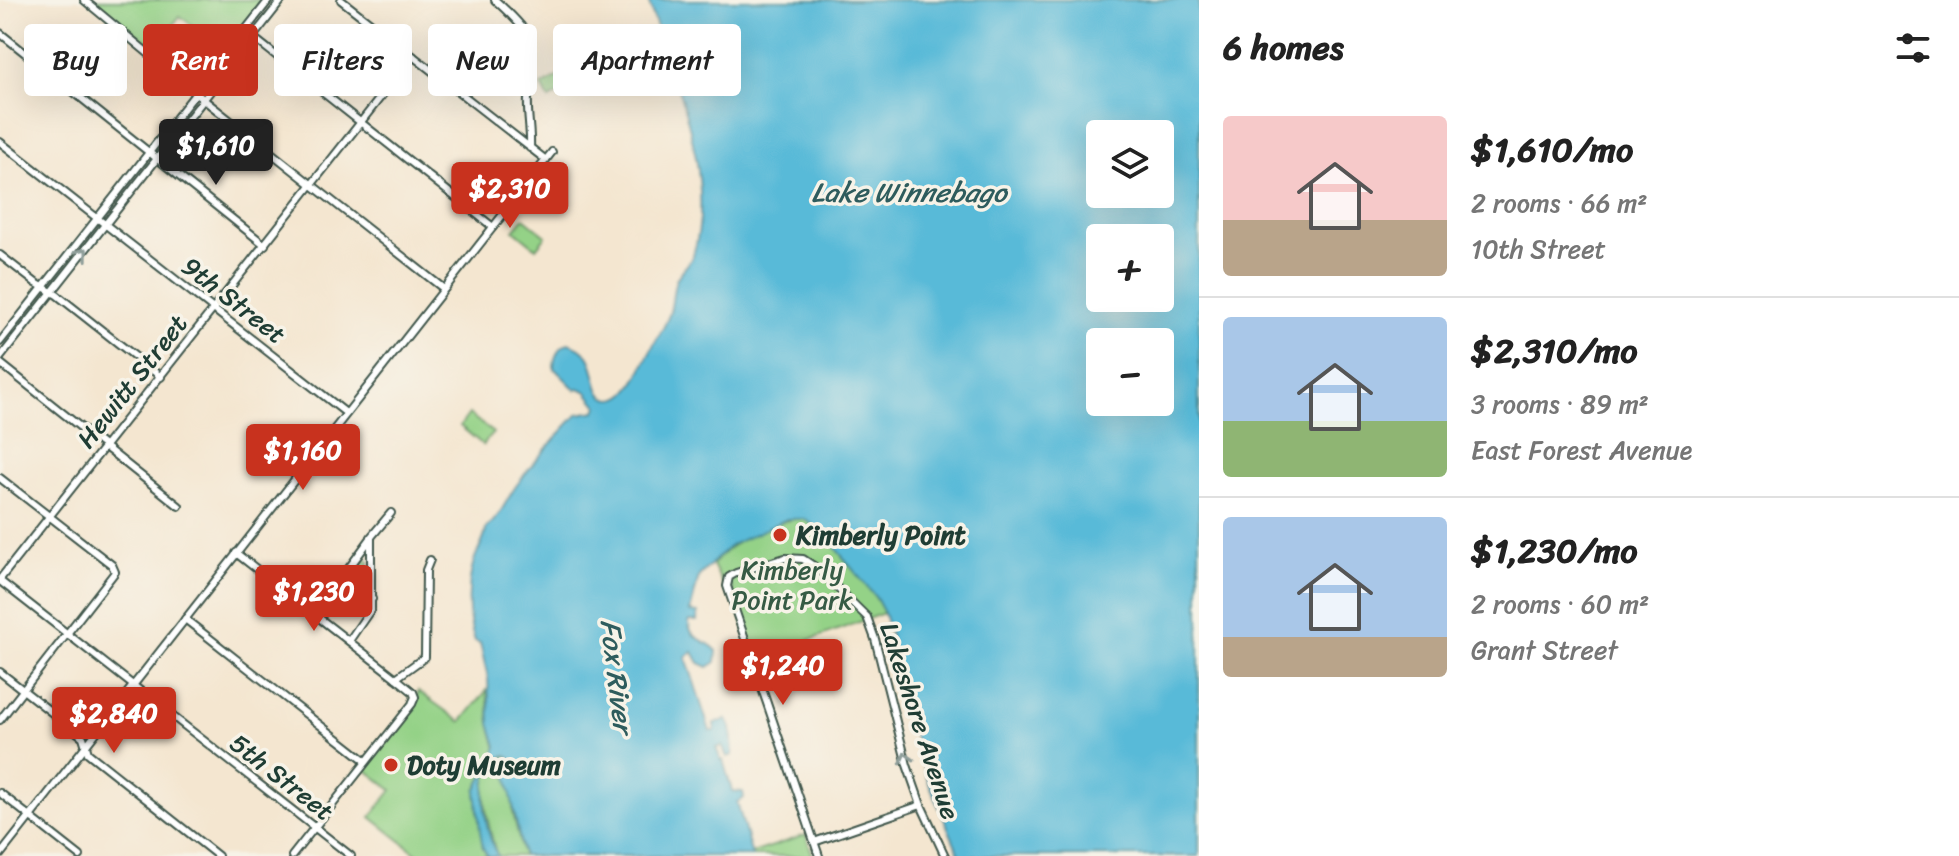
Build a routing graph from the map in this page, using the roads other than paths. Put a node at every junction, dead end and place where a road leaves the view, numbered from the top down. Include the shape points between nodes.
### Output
1 (84, 0) edge
2 (269, 0) edge
3 (282, 0) edge
4 (341, 0) edge
5 (495, 0) edge
6 (250, 24) edge
7 (258, 30) edge
8 (0, 33) edge
9 (258, 42) edge
10 (143, 48) edge
11 (413, 56) junction
12 (193, 96) edge
13 (200, 96) edge
14 (205, 96) edge
15 (203, 99) junction
16 (360, 122) junction
17 (0, 142) edge
18 (530, 148) junction
19 (552, 152) dead end
20 (149, 153) junction
21 (157, 160) junction
22 (546, 160) junction
23 (311, 185) junction
24 (97, 218) junction
25 (106, 225) junction
26 (493, 227) junction
27 (265, 245) junction
28 (0, 255) edge
29 (43, 287) junction
30 (444, 289) junction
31 (52, 292) junction
32 (214, 309) junction
33 (0, 342) edge
34 (0, 361) edge
35 (161, 377) junction
36 (346, 413) junction
37 (106, 446) junction
38 (0, 478) edge
39 (179, 506) dead end
40 (391, 513) dead end
41 (50, 516) junction
42 (371, 537) junction
43 (236, 553) junction
44 (430, 560) dead end
45 (0, 580) edge
46 (372, 599) junction
47 (185, 619) junction
48 (67, 634) junction
49 (349, 641) junction
50 (0, 672) edge
51 (396, 678) junction
52 (133, 685) junction
53 (24, 690) junction
54 (0, 720) edge
55 (86, 746) junction
56 (366, 761) junction
57 (0, 793) edge
58 (921, 805) junction
59 (29, 817) junction
60 (314, 827) junction
61 (814, 842) junction
62 (0, 855) edge
63 (80, 856) edge
64 (218, 856) edge
65 (292, 856) edge
66 (351, 856) edge
67 (819, 856) edge
68 (945, 856) edge

1 - 10 street
2 - 6 street
3 - 7 street
4 - 11 street
5 - 18 street via 522,24 531,44
8 - 20 street
9 - 16 street
11 - 16 street, Hewitt Street
11 - 18 street
12 - 20 street
13 - 15 street
14 - 15 street
15 - 21 street
15 - 23 street
16 - 23 street, Hewitt Street
16 - 26 street
17 - 24 street, 9th Street
18 - 22 street
19 - 22 street
20 - 21 street
20 - 24 street
21 - 25 street
21 - 27 street
22 - 26 street
23 - 27 street, Hewitt Street
23 - 30 street
24 - 25 street, 9th Street
24 - 29 street
31 -> 25 street
25 - 32 street, 9th Street
26 - 30 street
27 - 32 street, Hewitt Street
28 - 29 street
29 - 31 street
29 - 33 street
30 - 36 street
31 - 34 street
31 - 35 street
32 - 35 street, Hewitt Street
32 - 36 street, 9th Street
34 - 37 street
35 - 37 street, Hewitt Street
36 - 43 street
37 - 39 street
37 - 41 street, Hewitt Street
38 - 41 street
40 - 42 street
41 - 45 street, Hewitt Street
41 - 48 street via 115,570
42 - 46 street
42 - 46 street via 343,576
43 - 47 street
43 - 49 street
44 - 51 street via 425,657
45 - 48 street, 5th Street
46 - 49 street via 368,617
47 - 52 street
47 - 56 street
48 - 52 street, 5th Street
48 - 53 street
49 - 51 street
50 - 53 street
51 - 56 street via 415,697
52 - 55 street
52 - 60 street, 5th Street
53 - 54 street
53 - 55 street via 83,737
55 - 59 street
55 - 64 street via 88,753
56 - 60 street
57 - 59 street
58 - 61 street
58 -> 61 street, Lakeshore Avenue via 873,632 861,610 803,559 741,571 728,579 727,586
58 - 68 street, Lakeshore Avenue
59 - 62 street
59 - 63 street
60 - 65 street
60 - 66 street, 5th Street
61 - 67 street

